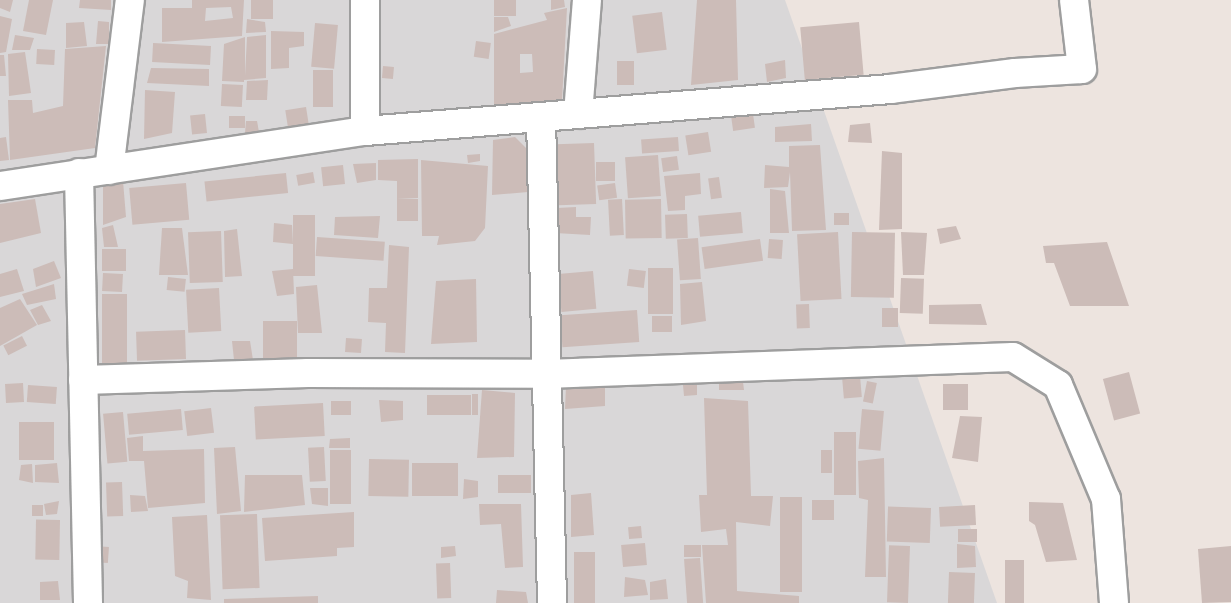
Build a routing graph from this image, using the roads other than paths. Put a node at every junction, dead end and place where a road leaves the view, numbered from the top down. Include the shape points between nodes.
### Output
1 (130, 0) edge
2 (366, 0) edge
3 (587, 0) edge
4 (1074, 0) edge
5 (578, 114) junction
6 (541, 117) junction
7 (365, 131) junction
8 (109, 170) junction
9 (79, 174) junction
10 (0, 186) edge
11 (546, 374) junction
12 (83, 380) junction
13 (88, 603) edge
14 (552, 603) edge
15 (1114, 603) edge

1 - 8 street
2 - 7 street
3 - 5 street
4 - 5 street via 1082,69
5 - 6 street
6 - 7 street
6 - 11 street
7 - 8 street
8 - 9 street
9 - 10 street
9 - 12 street
11 - 12 street via 308,373
11 - 14 street
11 - 15 street via 1013,357 1058,385 1106,499
12 - 13 street

